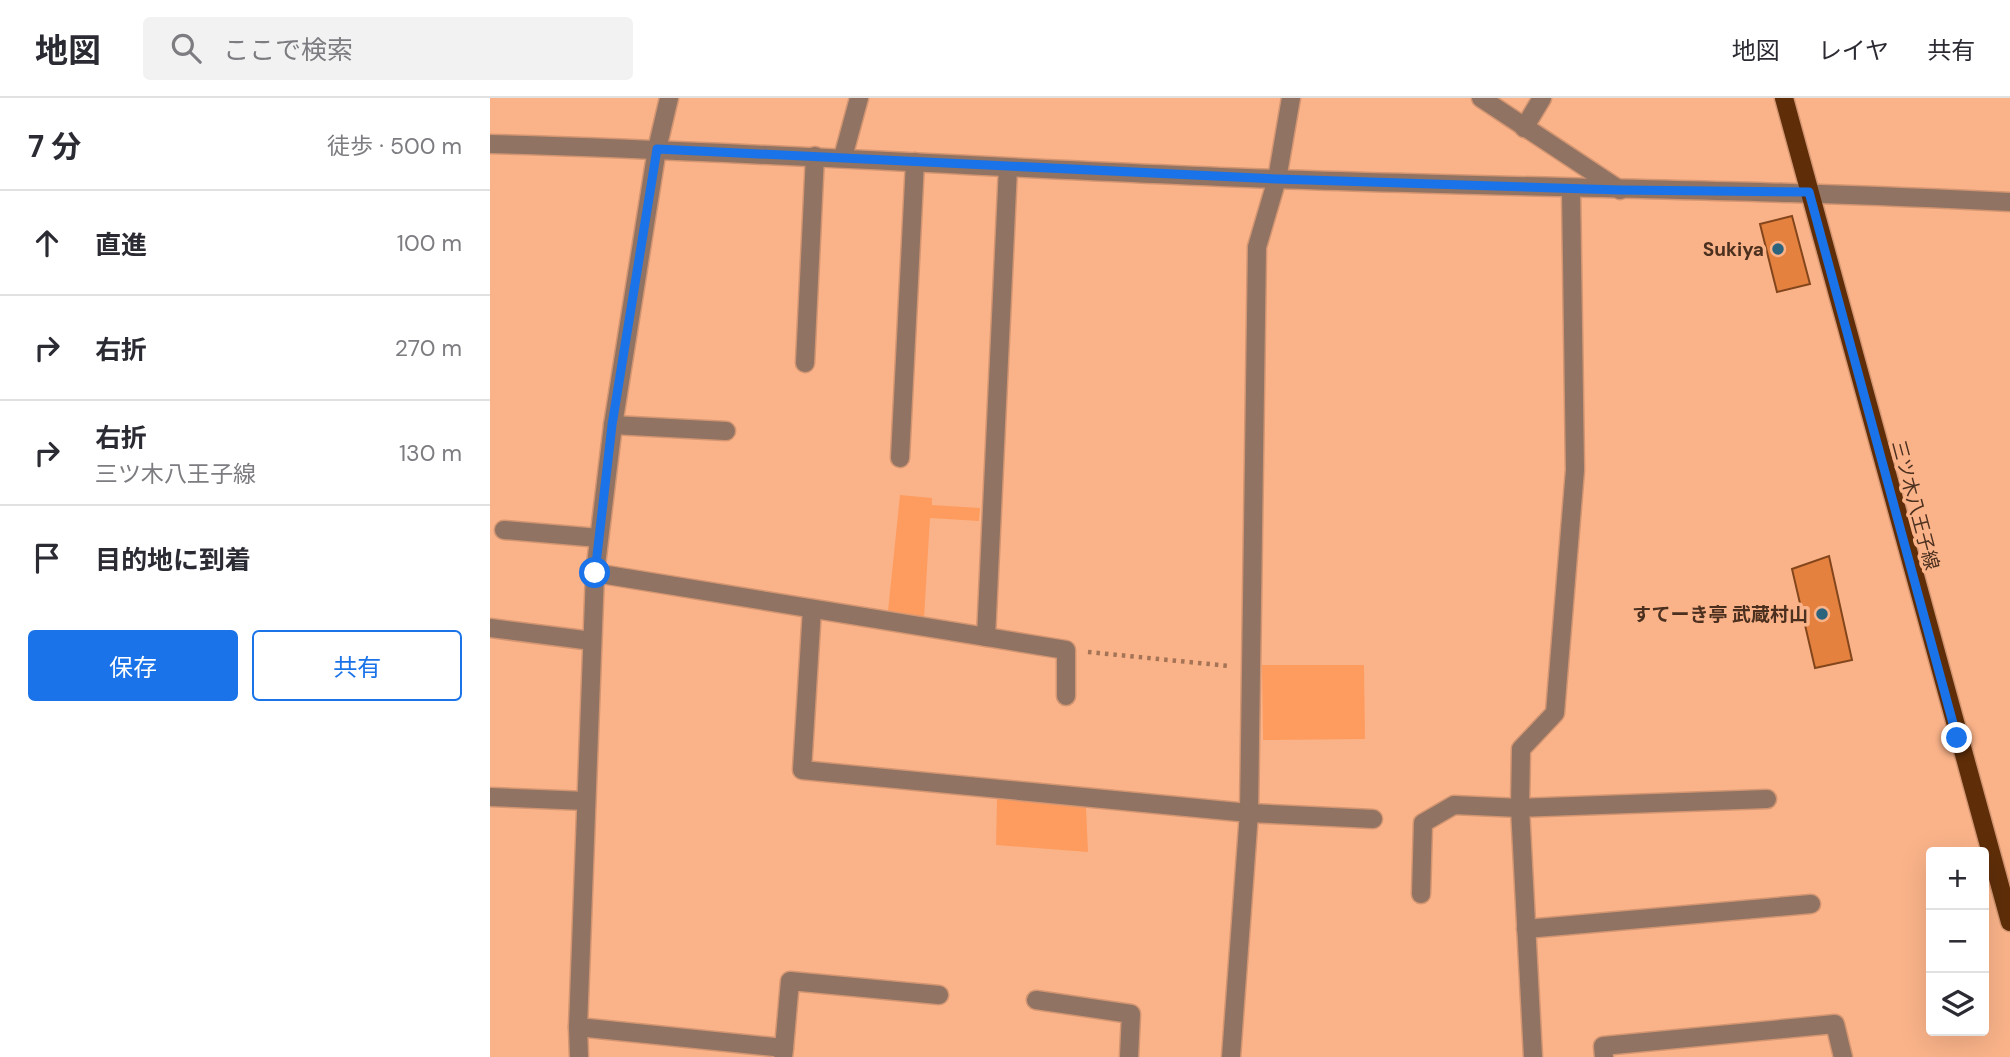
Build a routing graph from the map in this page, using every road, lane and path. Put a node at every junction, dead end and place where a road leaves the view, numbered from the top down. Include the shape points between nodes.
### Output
1 (669, 98) edge
2 (859, 98) edge
3 (1291, 98) edge
4 (1481, 98) edge
5 (1542, 98) edge
6 (1784, 98) edge
7 (1524, 128) junction
8 (490, 144) edge
9 (657, 149) junction
10 (815, 156) junction
11 (843, 157) junction
12 (915, 162) junction
13 (1008, 168) junction
14 (1277, 179) junction
15 (1571, 189) junction
16 (1620, 190) junction
17 (1809, 192) junction
18 (2010, 202) edge
19 (805, 363) dead end
20 (612, 425) junction
21 (726, 431) dead end
22 (901, 458) dead end
23 (504, 530) dead end
24 (599, 538) junction
25 (595, 573) junction
26 (812, 608) junction
27 (490, 628) edge
28 (986, 636) junction
29 (592, 641) junction
30 (1066, 650) junction
31 (1253, 668) junction
32 (1066, 696) dead end
33 (490, 797) edge
34 (1767, 799) dead end
35 (586, 801) junction
36 (1520, 808) junction
37 (1248, 813) junction
38 (1373, 818) dead end
39 (1421, 894) dead end
40 (1811, 904) dead end
41 (2010, 922) edge
42 (1526, 929) junction
43 (939, 995) dead end
44 (1036, 1000) dead end
45 (578, 1027) junction
46 (783, 1052) edge
47 (579, 1057) edge
48 (1129, 1057) edge
49 (1231, 1057) edge
50 (1533, 1057) edge
51 (1604, 1057) edge
52 (1843, 1057) edge

1 - 9 street
2 - 11 street
3 - 14 street
4 - 7 street
5 - 7 street
6 - 17 main road, 三ツ木八王子線
7 - 16 street
8 - 9 street
9 - 10 street
9 - 20 street
10 - 11 street
10 - 19 street
11 - 12 street
12 - 13 street
12 - 22 street
13 - 14 street
13 - 28 street
14 - 15 street
14 - 31 street via 1256,247
15 - 16 street
15 - 36 street via 1575,470 1557,699 1555,713 1521,749
16 - 17 street
17 - 18 street
17 - 41 main road, 三ツ木八王子線
20 - 21 street
20 - 24 street
23 - 24 street
24 - 25 street
25 - 26 street
25 - 29 street
26 - 28 street
26 - 37 street via 802,769
27 - 29 street
28 - 30 street
29 - 35 street
30 - 31 path
30 - 32 street
31 - 37 street
33 - 35 street
34 - 36 street
35 - 45 street
36 - 39 street via 1454,804 1423,823
36 - 42 street
37 - 38 street
37 - 49 street
40 - 42 street
42 - 50 street
43 - 46 street via 790,981
44 - 48 street via 1131,1014
45 - 46 street
45 - 47 street
51 - 52 street via 1603,1046 1835,1024

